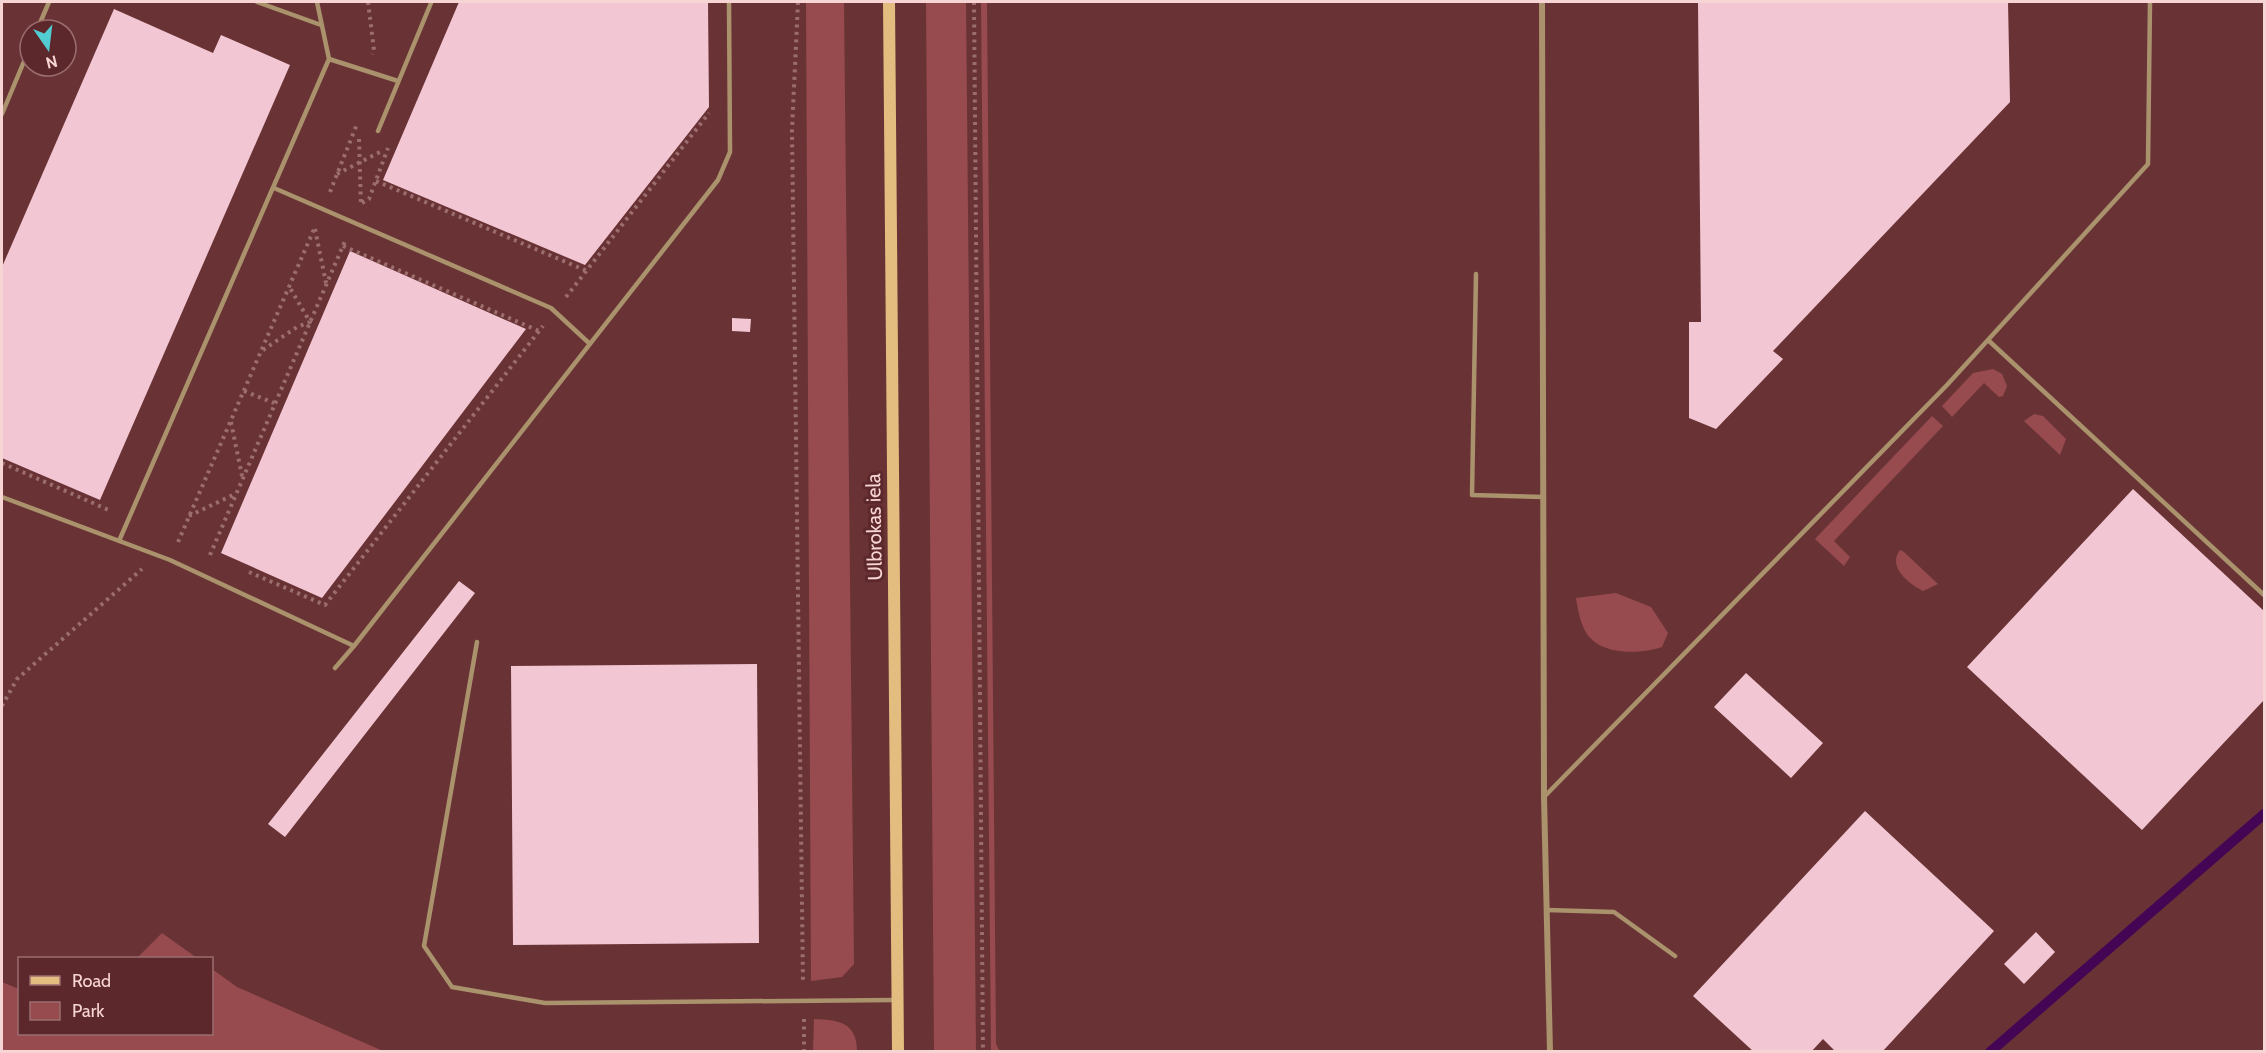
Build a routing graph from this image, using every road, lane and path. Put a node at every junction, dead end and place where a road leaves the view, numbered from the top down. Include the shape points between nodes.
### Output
1 (49, 2) edge
2 (257, 2) edge
3 (317, 2) edge
4 (368, 2) edge
5 (729, 2) edge
6 (798, 2) edge
7 (889, 2) edge
8 (974, 2) edge
9 (1542, 2) edge
10 (2150, 2) edge
11 (431, 3) dead end
12 (42, 18) edge
13 (321, 25) junction
14 (329, 59) junction
15 (364, 70) junction
16 (18, 76) edge
17 (398, 81) junction
18 (714, 107) dead end
19 (2, 114) edge
20 (358, 122) dead end
21 (354, 131) junction
22 (378, 131) joint
23 (388, 148) junction
24 (360, 162) junction
25 (337, 174) junction
26 (376, 181) junction
27 (274, 188) junction
28 (362, 203) junction
29 (323, 208) junction
30 (353, 221) junction
31 (315, 228) junction
32 (343, 246) junction
33 (588, 271) junction
34 (1476, 274) dead end
35 (326, 284) junction
36 (289, 287) junction
37 (555, 312) junction
38 (310, 322) junction
39 (539, 331) junction
40 (1988, 340) junction
41 (590, 344) junction
42 (261, 351) junction
43 (244, 391) junction
44 (274, 402) junction
45 (230, 422) junction
46 (2, 463) edge
47 (242, 476) junction
48 (234, 494) junction
49 (2, 497) edge
50 (1544, 497) junction
51 (189, 516) junction
52 (129, 519) junction
53 (168, 537) dead end
54 (119, 541) junction
55 (178, 541) junction
56 (189, 546) dead end
57 (199, 550) dead end
58 (210, 555) junction
59 (157, 556) junction
60 (170, 560) junction
61 (220, 560) dead end
62 (241, 569) dead end
63 (2265, 595) edge
64 (477, 642) dead end
65 (354, 646) junction
66 (335, 668) dead end
67 (2, 706) edge
68 (1544, 797) junction
69 (1547, 910) junction
70 (1675, 956) dead end
71 (898, 1000) junction
72 (804, 1001) junction
73 (804, 1052) edge
74 (897, 1052) edge
75 (983, 1052) edge
76 (1550, 1052) edge

1 - 12 lane
2 - 13 lane
3 - 13 lane
4 - 15 path via 374,50
5 - 41 lane via 730,152 718,180
6 - 72 path via 792,130
7 - 71 main road, Ulbrokas iela
8 - 75 path
9 - 50 street
10 - 40 lane via 2148,164
11 - 17 lane
13 - 14 lane
14 - 15 lane
14 - 27 lane
15 - 17 lane
16 - 19 lane
17 - 22 lane
18 - 33 path
20 - 21 path
21 - 24 path via 360,141
21 - 25 path
22 - 23 path via 391,139
23 - 24 path
23 - 26 path
24 - 25 path
24 - 28 path
25 - 29 path
26 - 28 path via 369,199
26 - 33 path
27 - 29 lane
27 - 52 lane
28 - 30 path
29 - 30 lane
29 - 31 path
30 - 32 path
30 - 37 lane
31 - 35 path
31 - 36 path
32 - 35 path
32 - 39 path
33 - 37 path
34 - 50 lane via 1472,495
35 - 38 path
36 - 38 path
36 - 42 path
37 - 39 path
37 - 41 lane
38 - 42 path
38 - 44 path
39 - 62 path via 325,605
40 - 63 lane
40 - 68 lane
41 - 65 lane
42 - 43 path
43 - 44 path
43 - 45 path
44 - 47 path
45 - 47 path
45 - 51 path
46 - 52 path
47 - 48 path
48 - 51 path
48 - 58 path
49 - 54 lane
50 - 68 street
51 - 55 path
52 - 54 lane
53 - 55 path
54 - 59 lane
55 - 56 path
55 - 60 path
57 - 58 path
58 - 61 path
59 - 60 lane
59 - 67 path via 17,679
60 - 65 lane
64 - 72 lane via 424,946 452,987 545,1003
65 - 66 lane
68 - 69 street
69 - 70 lane via 1614,912
69 - 76 street
71 - 72 lane
71 - 74 main road, Ulbrokas iela
72 - 73 path

